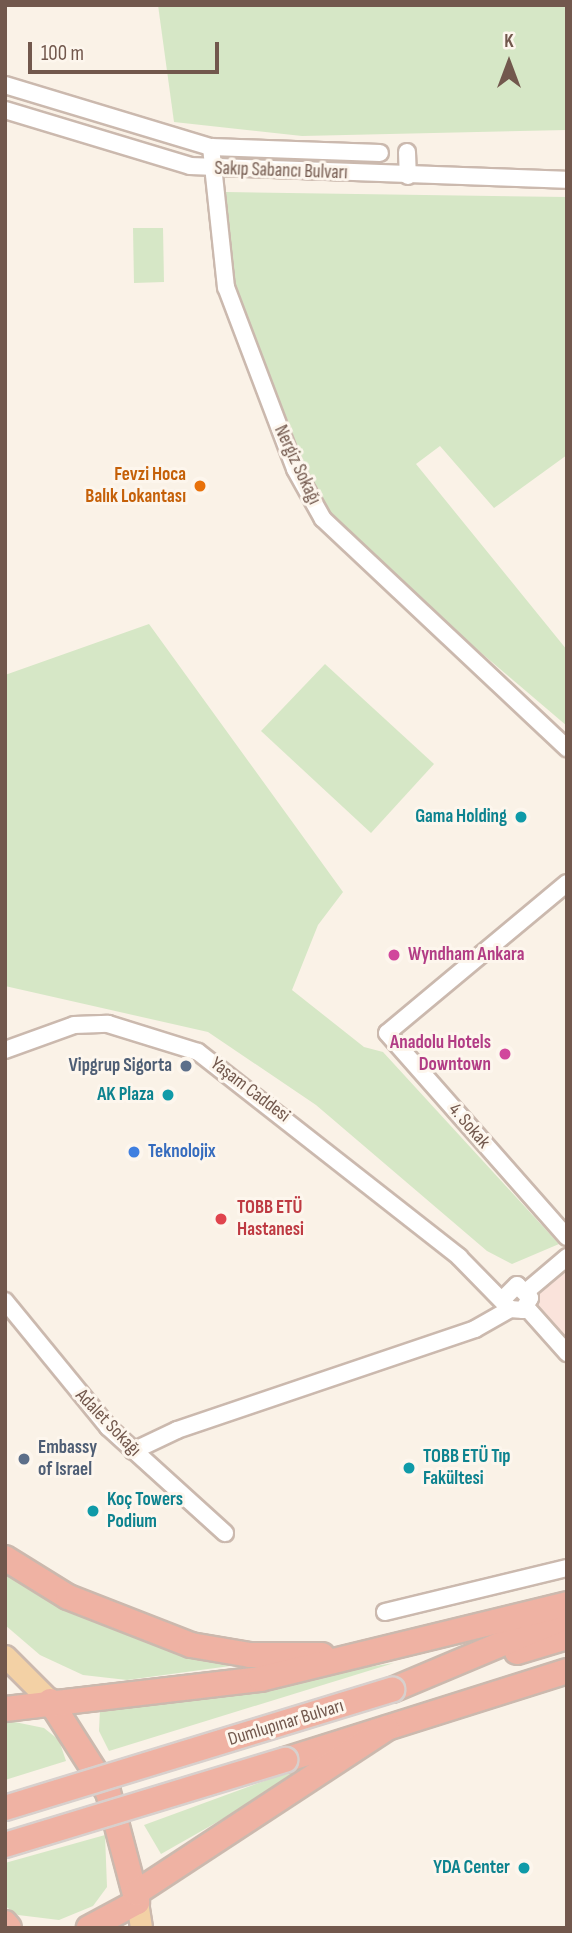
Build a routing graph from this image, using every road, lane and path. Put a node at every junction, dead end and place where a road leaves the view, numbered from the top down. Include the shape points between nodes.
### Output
1 (5, 85) edge
2 (5, 110) edge
3 (211, 148) junction
4 (407, 152) dead end
5 (380, 153) dead end
6 (212, 169) junction
7 (408, 176) junction
8 (565, 180) edge
9 (567, 748) edge
10 (567, 883) edge
11 (5, 1051) edge
12 (567, 1237) edge
13 (567, 1257) edge
14 (513, 1300) junction
15 (5, 1301) edge
16 (567, 1353) edge
17 (134, 1451) junction
18 (225, 1533) dead end
19 (5, 1558) edge
20 (567, 1568) edge
21 (567, 1604) edge
22 (384, 1612) dead end
23 (567, 1616) edge
24 (567, 1637) edge
25 (375, 1655) junction
26 (5, 1656) edge
27 (567, 1671) edge
28 (393, 1690) junction
29 (50, 1701) junction
30 (5, 1709) edge
31 (387, 1728) junction
32 (5, 1808) edge
33 (5, 1845) edge
34 (136, 1897) junction
35 (5, 1923) edge
36 (9, 1928) edge
37 (89, 1928) edge
38 (141, 1928) edge

1 - 3 street, Sakıp Sabancı Bulvarı
2 - 6 street, Sakıp Sabancı Bulvarı via 156,159
3 - 5 street, Sakıp Sabancı Bulvarı
3 - 6 street, Nergiz Sokağı
4 - 7 street
6 - 7 street, Sakıp Sabancı Bulvarı
6 - 9 street, Nergiz Sokağı via 226,287 295,470 323,519
7 - 8 street, Sakıp Sabancı Bulvarı
10 - 12 street, 4. Sokak via 387,1033
11 - 14 street, Yaşam Caddesi via 74,1025 108,1024 171,1039 223,1066
13 - 14 street, Yaşam Caddesi
14 - 16 street, Yaşam Caddesi
14 - 17 street via 475,1329 177,1430
15 - 17 street, Adalet Sokağı via 45,1356
17 - 18 street, Adalet Sokağı
19 - 25 highway via 68,1597 191,1645 250,1655
20 - 22 street
21 - 25 highway
23 - 28 highway
24 - 28 highway, Dumlupınar Bulvarı
25 - 29 highway via 260,1679
26 - 29 main road
27 - 31 highway, Dumlupınar Bulvarı
28 - 32 highway, Dumlupınar Bulvarı, bridge
29 - 30 highway
29 - 34 highway via 108,1792
31 - 33 highway, Dumlupınar Bulvarı, bridge
31 - 34 highway, Dumlupınar Bulvarı
34 - 37 highway, Dumlupınar Bulvarı
34 - 38 main road
35 - 36 highway

